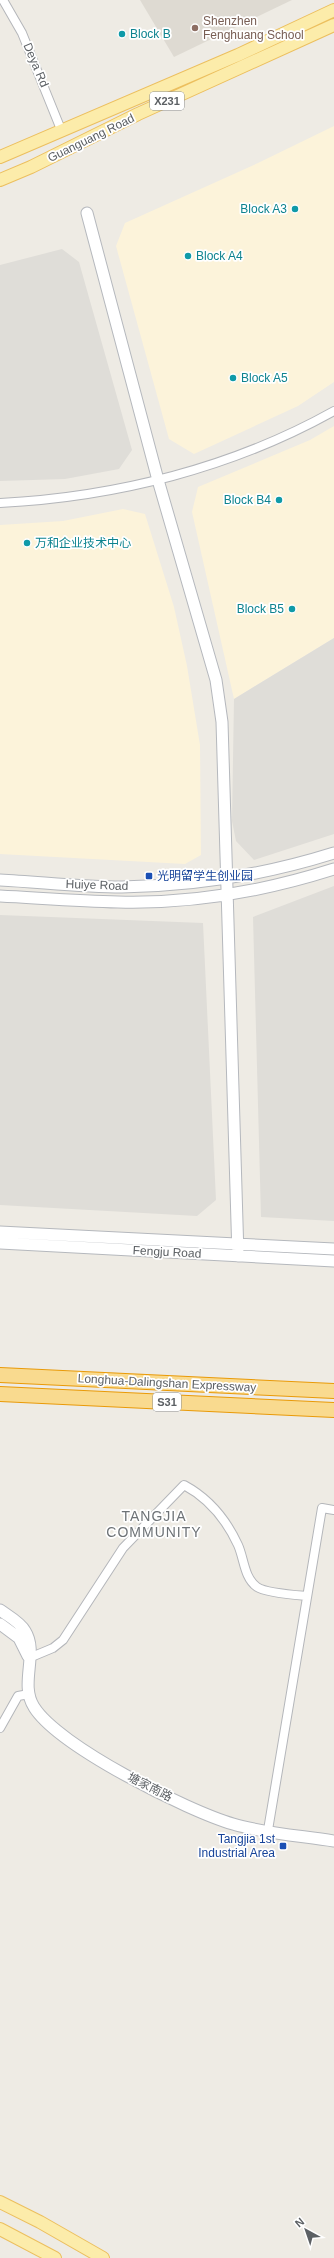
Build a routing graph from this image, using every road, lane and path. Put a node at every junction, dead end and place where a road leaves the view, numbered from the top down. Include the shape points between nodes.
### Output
1 (3, 0) edge
2 (334, 10) edge
3 (334, 25) edge
4 (62, 132) junction
5 (0, 158) edge
6 (0, 180) edge
7 (87, 213) dead end
8 (334, 412) edge
9 (158, 480) junction
10 (0, 503) edge
11 (334, 853) edge
12 (334, 869) edge
13 (0, 880) edge
14 (226, 880) junction
15 (227, 895) junction
16 (0, 896) edge
17 (0, 1232) edge
18 (0, 1243) edge
19 (239, 1244) junction
20 (334, 1249) edge
21 (238, 1256) junction
22 (334, 1261) edge
23 (0, 1375) edge
24 (334, 1390) edge
25 (0, 1394) edge
26 (334, 1410) edge
27 (334, 1510) edge
28 (307, 1596) junction
29 (0, 1610) edge
30 (0, 1624) edge
31 (29, 1658) junction
32 (29, 1694) junction
33 (0, 1728) edge
34 (268, 1830) junction
35 (334, 1841) edge
36 (0, 2202) edge
37 (0, 2229) edge
38 (55, 2258) edge
39 (103, 2258) edge

1 - 4 street, Deya Rd via 22,33
2 - 4 main road, Guanguang Road / X231
3 - 6 main road, Guanguang Road / X231
4 - 5 main road, Guanguang Road / X231
7 - 9 street
8 - 9 street via 250,452
9 - 10 street via 86,496
9 - 14 street via 216,680 222,722
11 - 14 street, Huiye Road via 273,871
12 - 15 street, Huiye Road via 276,886
13 - 14 street, Huiye Road via 120,887
14 - 15 street
15 - 16 street, Huiye Road via 198,899 119,902
15 - 19 street
17 - 19 street, Fengju Road
18 - 21 street, Fengju Road
19 - 20 street, Fengju Road
19 - 21 street
21 - 22 street, Fengju Road
23 - 24 highway, Longhua-Dalingshan Expressway / S31
25 - 26 highway, Longhua-Dalingshan Expressway / S31
27 - 28 street via 322,1508
28 - 31 street via 258,1588 250,1580 238,1545 215,1507 184,1485 123,1548 63,1640 53,1648
28 - 34 street
29 - 31 street, 塘家南路 via 25,1630 30,1639
30 - 31 street via 18,1638
31 - 32 street, 塘家南路
32 - 33 street via 18,1696
32 - 34 street, 塘家南路 via 33,1706 55,1731 107,1765 208,1816 235,1825
34 - 35 street, 塘家南路
36 - 39 main road
37 - 38 main road

